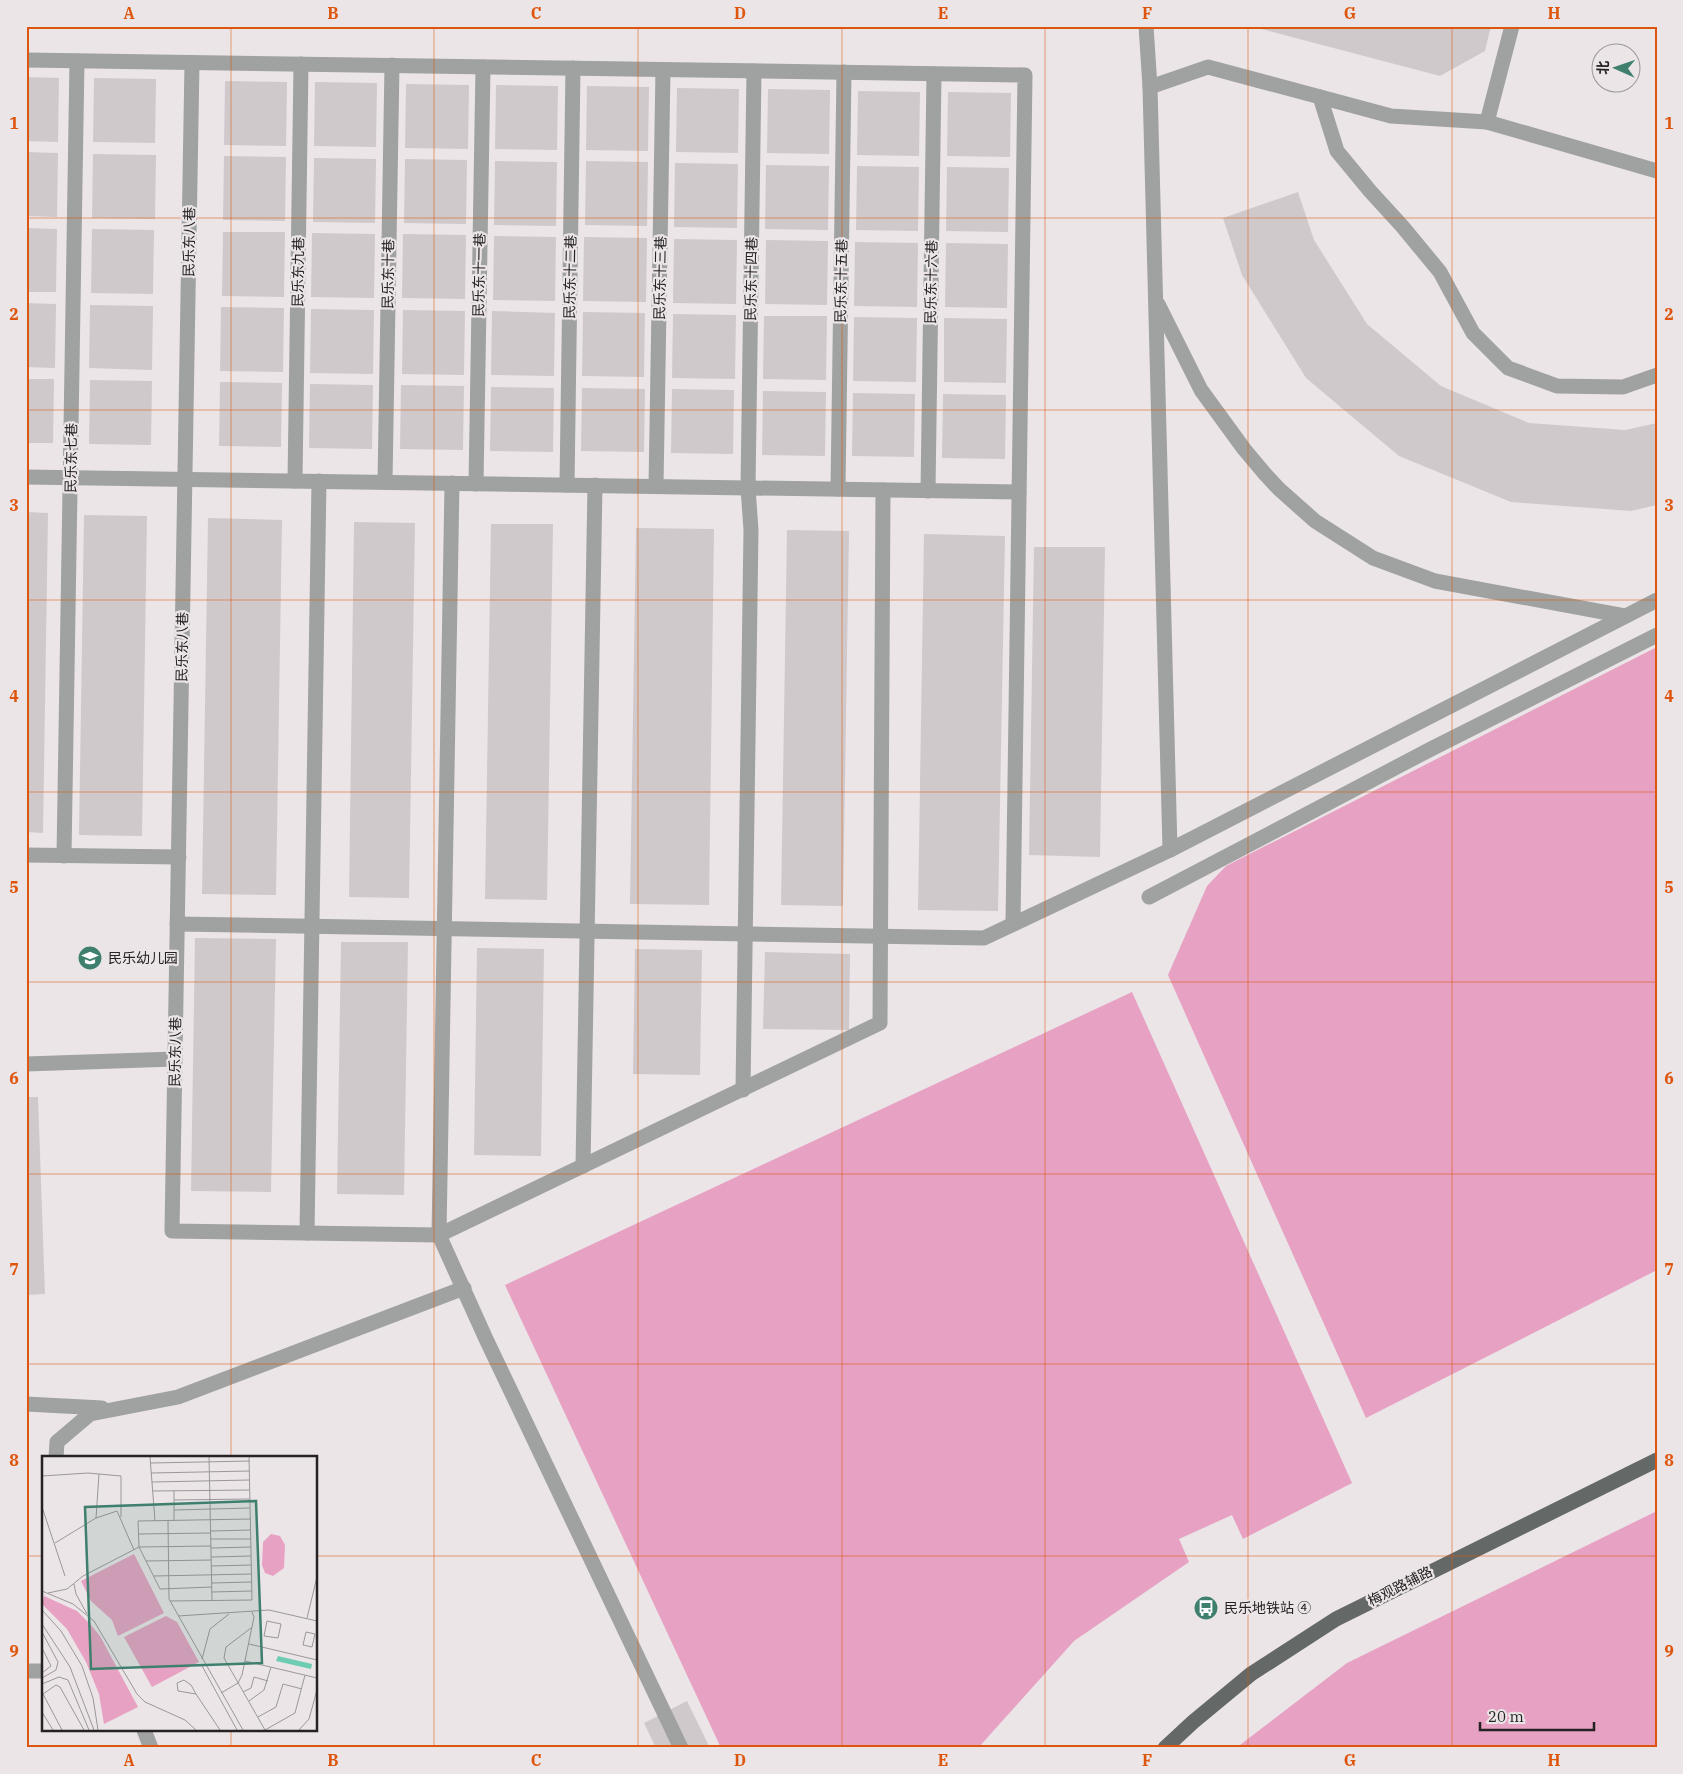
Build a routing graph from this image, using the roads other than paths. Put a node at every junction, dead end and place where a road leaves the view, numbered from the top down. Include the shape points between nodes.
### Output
1 (1146, 26) edge
2 (1512, 26) edge
3 (26, 60) edge
4 (77, 61) junction
5 (192, 62) junction
6 (301, 64) junction
7 (392, 65) junction
8 (483, 67) junction
9 (573, 68) junction
10 (663, 70) junction
11 (754, 71) junction
12 (844, 72) junction
13 (934, 74) junction
14 (1150, 87) junction
15 (1320, 97) junction
16 (1486, 122) junction
17 (1657, 172) edge
18 (1156, 299) junction
19 (1657, 375) edge
20 (26, 477) edge
21 (70, 478) junction
22 (185, 479) junction
23 (295, 481) junction
24 (320, 481) junction
25 (385, 482) junction
26 (452, 483) junction
27 (476, 484) junction
28 (567, 485) junction
29 (595, 485) junction
30 (656, 486) junction
31 (748, 488) junction
32 (838, 489) junction
33 (883, 490) junction
34 (928, 491) junction
35 (1019, 492) junction
36 (1657, 600) edge
37 (1625, 616) junction
38 (1657, 635) edge
39 (1170, 850) junction
40 (26, 855) edge
41 (64, 856) junction
42 (178, 857) junction
43 (1150, 897) dead end
44 (178, 924) junction
45 (1012, 924) junction
46 (312, 927) junction
47 (445, 928) junction
48 (588, 931) junction
49 (745, 934) junction
50 (880, 936) junction
51 (175, 1059) junction
52 (26, 1064) edge
53 (743, 1090) junction
54 (583, 1166) junction
55 (306, 1233) junction
56 (439, 1235) junction
57 (464, 1288) junction
58 (26, 1404) edge
59 (118, 1408) junction
60 (56, 1456) edge
61 (1657, 1460) edge
62 (26, 1671) edge
63 (42, 1671) edge
64 (145, 1732) edge
65 (151, 1748) edge
66 (681, 1748) edge
67 (1165, 1748) edge

1 - 14 street
2 - 16 street
3 - 4 street
4 - 5 street
4 - 21 street, 民乐东七巷
5 - 6 street
5 - 22 street, 民乐东八巷
6 - 7 street
6 - 23 street, 民乐东九巷
7 - 8 street
7 - 25 street, 民乐东十巷
8 - 9 street
8 - 27 street, 民乐东十一巷
9 - 10 street
9 - 28 street, 民乐东十二巷
10 - 11 street
10 - 30 street, 民乐东十三巷
11 - 12 street
11 - 31 street, 民乐东十四巷
12 - 13 street
12 - 32 street, 民乐东十五巷
13 - 34 street, 民乐东十六巷
13 - 35 street via 1025,75
14 - 15 street via 1208,67
14 - 18 street
15 - 16 street via 1391,116
15 - 19 street via 1338,151 1440,272 1473,333 1508,368 1557,386 1623,387
16 - 17 street
18 - 37 street via 1211,404 1274,484 1315,520 1373,558 1435,580
18 - 39 street
20 - 21 street
21 - 22 street
21 - 41 street, 民乐东七巷
22 - 23 street
22 - 42 street, 民乐东八巷
23 - 24 street
24 - 25 street
24 - 46 street
25 - 26 street
26 - 27 street
26 - 47 street
27 - 28 street
28 - 29 street
29 - 30 street
29 - 48 street
30 - 31 street
31 - 32 street
31 - 49 street, 民乐东十四巷 via 751,530
32 - 33 street
33 - 34 street
33 - 50 street
34 - 35 street
35 - 45 street
36 - 37 street
37 - 39 street
38 - 43 street
39 - 45 street
40 - 41 street
41 - 42 street
42 - 44 street, 民乐东八巷
44 - 46 street
44 - 51 street, 民乐东八巷
45 - 50 street via 984,938
46 - 47 street
46 - 55 street
47 - 48 street
47 - 56 street
48 - 49 street
48 - 54 street
49 - 50 street
49 - 53 street, 民乐东十四巷
50 - 53 street via 880,1023
51 - 52 street
51 - 55 street, 民乐东八巷 via 172,1231
53 - 54 street
54 - 56 street
55 - 56 street
56 - 57 street
57 - 59 street via 178,1397
57 - 66 street
58 - 59 street
59 - 60 street via 90,1414 57,1442
61 - 67 main road, 梅观路辅路 via 1336,1619 1251,1674
62 - 63 street
64 - 65 street

